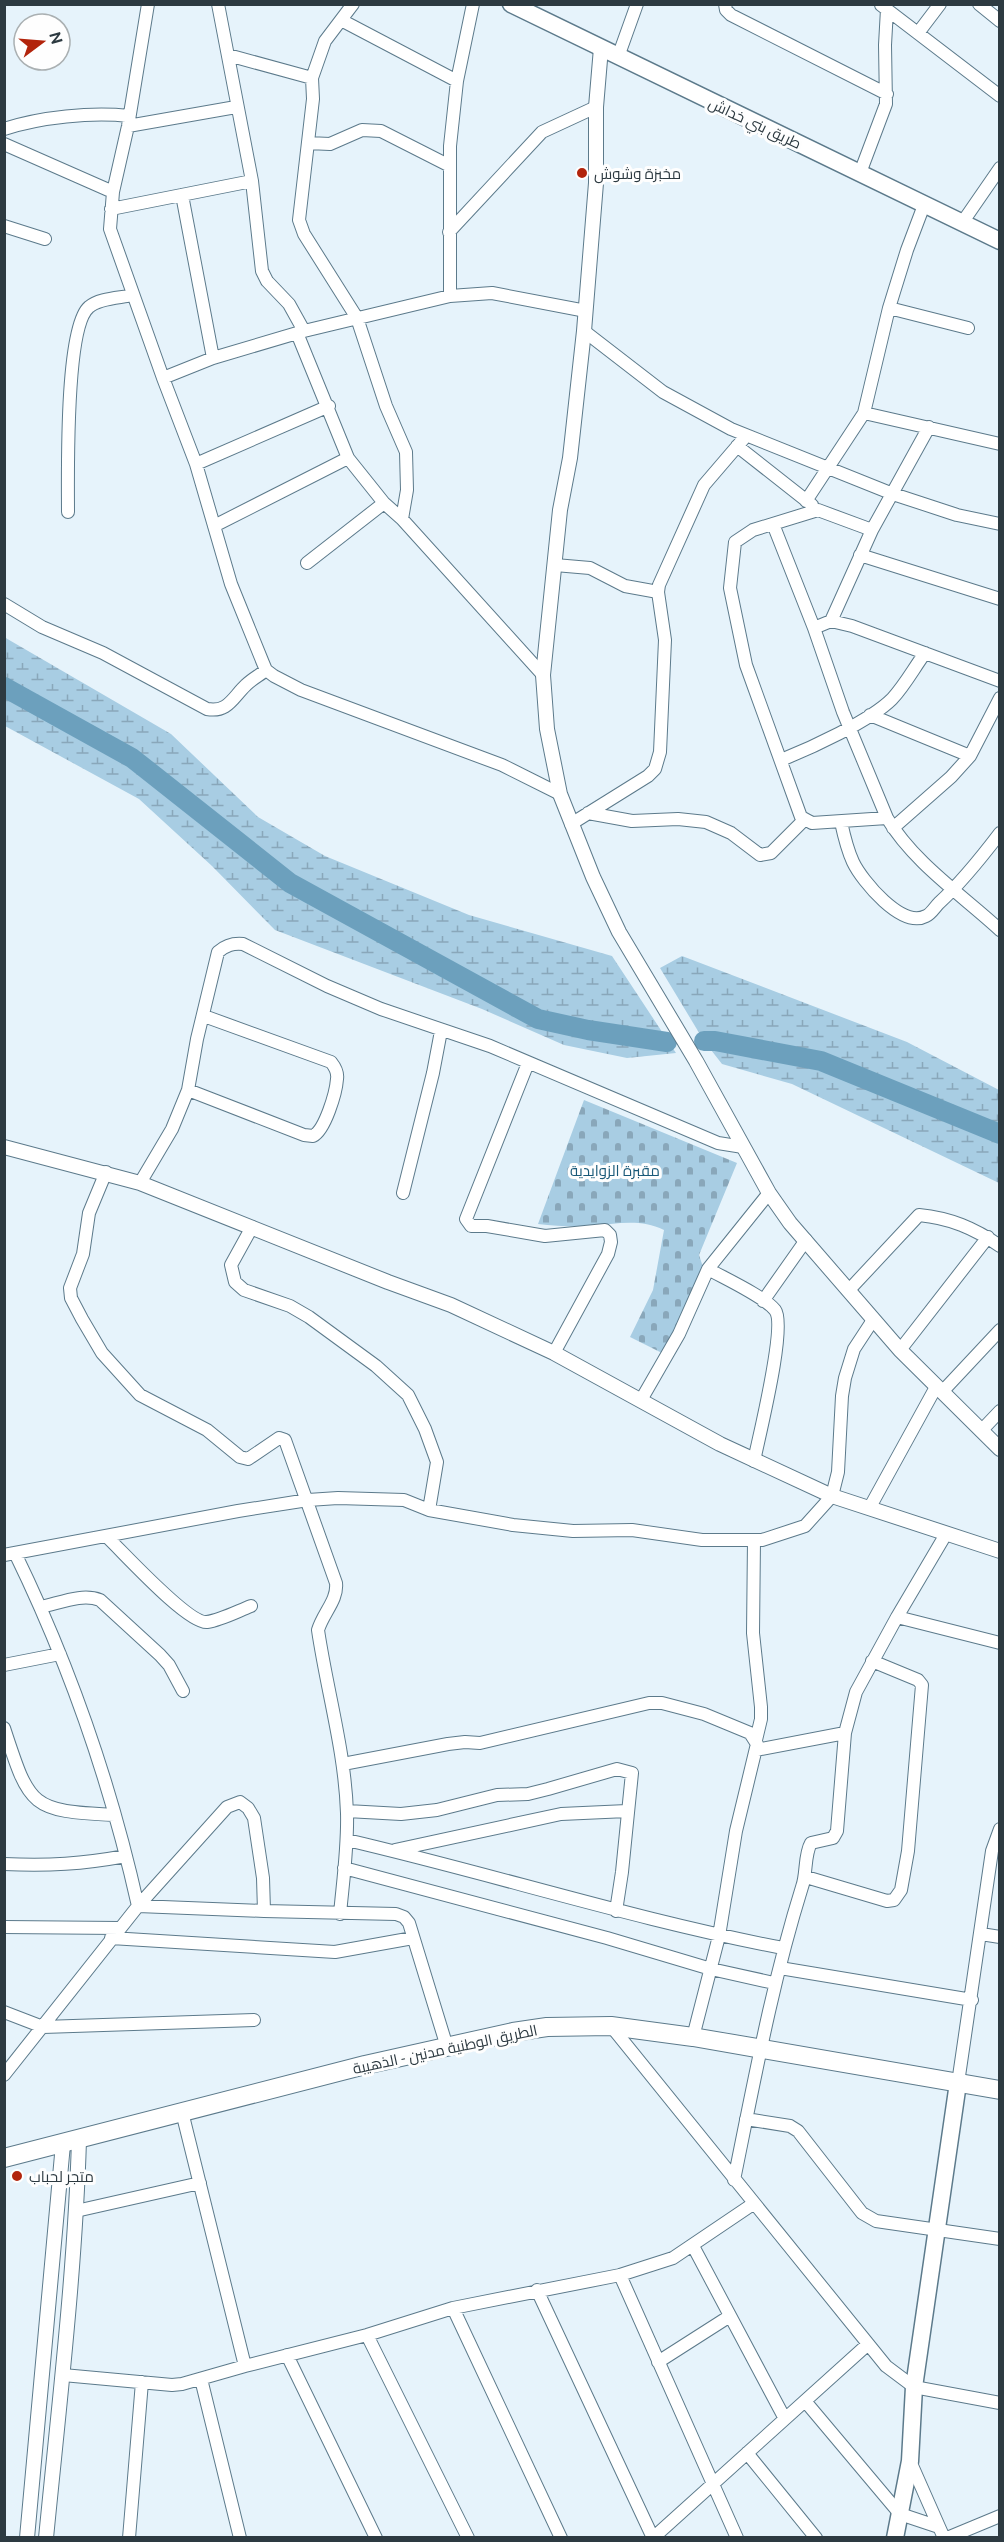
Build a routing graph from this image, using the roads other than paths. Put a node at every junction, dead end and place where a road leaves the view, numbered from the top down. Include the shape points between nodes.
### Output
1 (148, 4) edge
2 (218, 4) edge
3 (353, 4) edge
4 (473, 4) edge
5 (511, 4) edge
6 (637, 4) edge
7 (725, 4) edge
8 (940, 4) edge
9 (980, 4) edge
10 (884, 7) edge
11 (341, 20) junction
12 (999, 21) edge
13 (918, 33) junction
14 (601, 48) junction
15 (228, 55) junction
16 (618, 57) junction
17 (312, 78) junction
18 (457, 81) junction
19 (998, 91) edge
20 (887, 94) junction
21 (236, 107) junction
22 (596, 107) junction
23 (128, 121) junction
24 (4, 129) edge
25 (308, 143) junction
26 (4, 144) edge
27 (448, 165) junction
28 (999, 168) edge
29 (860, 173) junction
30 (252, 181) junction
31 (113, 192) junction
32 (182, 195) junction
33 (924, 205) junction
34 (111, 209) junction
35 (962, 223) junction
36 (4, 226) edge
37 (449, 232) junction
38 (45, 239) dead end
39 (999, 241) edge
40 (133, 295) junction
41 (450, 296) junction
42 (889, 308) junction
43 (586, 311) junction
44 (357, 318) junction
45 (968, 328) dead end
46 (584, 331) junction
47 (300, 332) junction
48 (213, 358) junction
49 (162, 378) junction
50 (329, 406) junction
51 (864, 413) junction
52 (929, 427) junction
53 (746, 436) junction
54 (999, 444) edge
55 (737, 446) junction
56 (348, 458) junction
57 (196, 464) junction
58 (830, 467) junction
59 (893, 494) junction
60 (806, 501) junction
61 (384, 503) junction
62 (819, 510) junction
63 (68, 512) dead end
64 (402, 519) junction
65 (773, 524) junction
66 (999, 524) edge
67 (214, 526) junction
68 (872, 530) junction
69 (860, 555) junction
70 (307, 563) dead end
71 (555, 565) junction
72 (658, 592) junction
73 (999, 599) edge
74 (4, 604) edge
75 (831, 621) junction
76 (814, 628) junction
77 (925, 653) junction
78 (266, 670) junction
79 (543, 675) junction
80 (999, 681) edge
81 (999, 698) edge
82 (870, 715) junction
83 (849, 727) junction
84 (970, 756) junction
85 (781, 760) junction
86 (561, 794) junction
87 (588, 813) junction
88 (804, 820) junction
89 (841, 822) junction
90 (890, 823) junction
91 (571, 824) junction
92 (998, 837) edge
93 (953, 890) junction
94 (999, 930) edge
95 (204, 1016) junction
96 (441, 1031) junction
97 (528, 1063) junction
98 (188, 1090) junction
99 (4, 1147) edge
100 (742, 1147) junction
101 (106, 1172) junction
102 (140, 1183) junction
103 (403, 1193) dead end
104 (769, 1193) junction
105 (252, 1227) junction
106 (988, 1237) junction
107 (806, 1240) junction
108 (999, 1246) edge
109 (708, 1269) junction
110 (849, 1290) junction
111 (763, 1301) junction
112 (873, 1320) junction
113 (999, 1330) edge
114 (900, 1350) junction
115 (554, 1353) junction
116 (939, 1390) junction
117 (641, 1400) junction
118 (999, 1410) edge
119 (981, 1431) junction
120 (999, 1449) edge
121 (754, 1461) junction
122 (832, 1496) junction
123 (308, 1500) junction
124 (870, 1507) junction
125 (429, 1510) junction
126 (946, 1534) junction
127 (107, 1537) junction
128 (754, 1540) junction
129 (999, 1551) edge
130 (10, 1554) edge
131 (252, 1606) dead end
132 (41, 1607) junction
133 (897, 1617) junction
134 (999, 1643) edge
135 (60, 1654) junction
136 (872, 1661) junction
137 (4, 1665) edge
138 (183, 1691) dead end
139 (4, 1728) edge
140 (845, 1733) junction
141 (756, 1745) junction
142 (343, 1764) junction
143 (347, 1811) junction
144 (627, 1811) junction
145 (115, 1815) junction
146 (999, 1829) edge
147 (347, 1840) junction
148 (393, 1850) junction
149 (126, 1856) junction
150 (4, 1864) edge
151 (344, 1868) junction
152 (806, 1877) junction
153 (138, 1906) junction
154 (264, 1911) junction
155 (616, 1911) junction
156 (340, 1914) junction
157 (4, 1927) edge
158 (120, 1928) junction
159 (981, 1934) junction
160 (719, 1936) junction
161 (999, 1937) edge
162 (111, 1938) junction
163 (413, 1938) junction
164 (783, 1948) junction
165 (780, 1968) junction
166 (711, 1969) junction
167 (774, 1983) junction
168 (972, 2000) junction
169 (4, 2012) edge
170 (254, 2020) dead end
171 (610, 2026) junction
172 (43, 2027) junction
173 (693, 2037) junction
174 (447, 2047) junction
175 (760, 2050) junction
176 (4, 2075) edge
177 (958, 2083) junction
178 (999, 2090) edge
179 (182, 2112) junction
180 (746, 2119) junction
181 (71, 2142) junction
182 (4, 2158) edge
183 (734, 2181) junction
184 (200, 2183) junction
185 (753, 2204) junction
186 (76, 2211) junction
187 (937, 2229) junction
188 (999, 2239) edge
189 (693, 2246) junction
190 (620, 2275) junction
191 (537, 2290) junction
192 (453, 2307) junction
193 (730, 2316) junction
194 (367, 2335) junction
195 (867, 2345) junction
196 (287, 2355) junction
197 (658, 2362) junction
198 (245, 2366) junction
199 (63, 2375) junction
200 (201, 2379) junction
201 (142, 2382) junction
202 (914, 2387) junction
203 (805, 2402) junction
204 (999, 2403) edge
205 (785, 2419) junction
206 (747, 2453) junction
207 (910, 2461) junction
208 (713, 2485) junction
209 (900, 2514) junction
210 (999, 2516) edge
211 (943, 2534) edge
212 (27, 2538) edge
213 (46, 2538) edge
214 (129, 2538) edge
215 (240, 2538) edge
216 (376, 2538) edge
217 (468, 2538) edge
218 (561, 2538) edge
219 (653, 2538) edge
220 (737, 2538) edge
221 (816, 2538) edge
222 (895, 2538) edge

1 - 23 street
2 - 15 street
3 - 11 street
4 - 18 street
5 - 14 main road, طريق بني خداش
6 - 16 street
7 - 20 street via 731,15
8 - 13 street
9 - 12 street
10 - 13 street
10 - 20 street
11 - 17 street via 320,50
11 - 18 street
13 - 19 street
14 - 16 main road, طريق بني خداش
14 - 22 street
15 - 17 street
15 - 21 street
16 - 29 main road, طريق بني خداش
17 - 25 street
18 - 27 street
20 - 29 street via 885,110
21 - 23 street
21 - 30 street
22 - 37 street via 542,132
22 - 43 street via 596,183
23 - 24 street via 104,113
23 - 31 street
25 - 27 street via 330,144 362,130 381,130
25 - 44 street via 300,227
26 - 31 street
27 - 37 street
28 - 35 street
29 - 33 main road, طريق بني خداش
30 - 32 street
30 - 47 street via 264,276 289,304
31 - 34 street
32 - 34 street
32 - 48 street
33 - 35 main road, طريق بني خداش
33 - 42 street
34 - 40 street via 110,229
35 - 39 main road, طريق بني خداش
36 - 38 street
37 - 41 street
40 - 49 street
40 - 63 street via 91,305 81,317 75,339 70,399
41 - 43 street via 492,293
41 - 44 street
42 - 45 street
42 - 51 street
43 - 46 street
44 - 47 street
44 - 64 street via 406,452 407,490
46 - 53 street via 663,392
46 - 71 street
47 - 48 street
47 - 50 street
48 - 49 street
49 - 57 street
50 - 56 street
50 - 57 street
51 - 52 street
51 - 58 street
52 - 54 street
52 - 59 street
53 - 55 street
53 - 58 street
55 - 60 street
55 - 72 street via 704,485
56 - 61 street
56 - 67 street
57 - 67 street
58 - 59 street
58 - 60 street
59 - 66 street
59 - 68 street
60 - 62 street
61 - 64 street
61 - 70 street
62 - 65 street
62 - 68 street
64 - 79 street
65 - 76 street
65 - 85 street via 736,539 730,588 746,665
67 - 78 street via 231,584
68 - 69 street
69 - 73 street
69 - 75 street
71 - 72 street via 590,568 625,586
71 - 79 street
72 - 87 street via 665,640 658,761 648,776
74 - 78 street via 207,709 228,706
75 - 76 street
75 - 77 street
76 - 83 street
77 - 80 street
77 - 82 street via 896,694
78 - 86 street via 286,684 502,765
79 - 86 street via 547,729
81 - 84 street
82 - 83 street
82 - 84 street
83 - 85 street
83 - 90 street
84 - 90 street via 951,777
85 - 88 street via 788,787
86 - 91 street
87 - 88 street via 632,821 706,822 764,855 771,854
87 - 91 street
88 - 89 street
89 - 90 street
89 - 93 street via 854,864 865,882 906,916 926,916
90 - 93 street
91 - 100 street via 619,932
92 - 93 street
93 - 94 street
95 - 96 street via 218,952 238,943 327,986
95 - 98 street
95 - 98 street via 331,1062 337,1079 323,1127 313,1136
96 - 97 street
96 - 103 street
97 - 100 street via 717,1143
97 - 115 street via 466,1219 471,1226 545,1236 604,1230 609,1235 608,1254
98 - 102 street via 172,1129
99 - 101 street
100 - 104 street
101 - 102 street
101 - 123 street via 89,1213 83,1254 70,1288 71,1298 102,1353 145,1399 207,1430 243,1459 282,1438
102 - 105 street
104 - 107 street
104 - 109 street
105 - 115 street via 451,1305
105 - 125 street via 231,1265 235,1282 244,1290 309,1317 408,1395 437,1462
106 - 108 street
106 - 110 street via 943,1217 919,1215
106 - 114 street
107 - 110 street
107 - 111 street
109 - 111 street
109 - 117 street via 679,1334
110 - 112 street
111 - 121 street via 777,1313 779,1329
112 - 114 street
112 - 122 street via 854,1349 845,1378 838,1472
113 - 116 street
114 - 116 street
115 - 117 street
116 - 119 street
116 - 124 street
117 - 121 street
118 - 119 street
119 - 120 street
121 - 122 street
122 - 124 street
122 - 128 street via 805,1526
123 - 125 street via 404,1500
123 - 127 street
123 - 142 street via 336,1583 337,1592 318,1630
124 - 126 street
125 - 128 street via 565,1530 632,1530 702,1540
126 - 129 street
126 - 133 street
127 - 130 street
127 - 131 street via 198,1621 207,1622
128 - 141 street via 753,1633 761,1707
130 - 132 street
132 - 135 street
132 - 138 street via 82,1598 100,1600 160,1655
133 - 134 street
133 - 136 street
135 - 137 street
135 - 145 street
136 - 140 street via 856,1692
136 - 152 street via 918,1680 923,1692 901,1890 894,1900 887,1901
139 - 145 street via 20,1778 40,1803 64,1813
140 - 141 street
140 - 152 street via 837,1832 833,1838 811,1843
141 - 142 street via 750,1733 704,1714 649,1703 493,1741 448,1744
141 - 160 street via 736,1831
142 - 143 street
143 - 144 street via 401,1814 436,1810 497,1795 538,1791 617,1769 632,1773
143 - 147 street
144 - 148 street via 561,1814
144 - 155 street
145 - 149 street
146 - 159 street via 992,1851
147 - 148 street
147 - 151 street
148 - 155 street
149 - 150 street via 59,1866
149 - 153 street
151 - 156 street
151 - 166 street
152 - 164 street
153 - 154 street
153 - 154 street via 227,1807 240,1802 254,1818
153 - 158 street
154 - 156 street
155 - 160 street
156 - 163 street via 396,1914 409,1923
157 - 158 street
158 - 162 street
159 - 161 street
159 - 168 street
160 - 164 street
160 - 166 street
162 - 163 street via 335,1952
162 - 172 street
163 - 174 street
164 - 165 street
165 - 167 street
165 - 168 street
166 - 167 street
166 - 173 street
167 - 175 street
168 - 177 street
169 - 172 street
170 - 172 street
171 - 173 main road, الطريق الوطنية مدنين - الذهيبة
171 - 174 main road, الطريق الوطنية مدنين - الذهيبة via 547,2027
171 - 183 street
172 - 176 street
173 - 175 main road, الطريق الوطنية مدنين - الذهيبة
174 - 179 main road, الطريق الوطنية مدنين - الذهيبة
175 - 177 main road, الطريق الوطنية مدنين - الذهيبة
175 - 180 street
177 - 178 main road, الطريق الوطنية مدنين - الذهيبة
177 - 187 main road
179 - 181 main road, الطريق الوطنية مدنين - الذهيبة
179 - 184 street
180 - 183 street
180 - 187 street via 790,2126 798,2131 869,2218
181 - 182 main road, الطريق الوطنية مدنين - الذهيبة
181 - 186 street
181 - 212 street
183 - 185 street
184 - 186 street
184 - 198 street
185 - 189 street
185 - 195 street
186 - 199 street
187 - 188 street
187 - 202 main road
189 - 190 street via 674,2258
189 - 193 street
190 - 191 street
190 - 197 street
191 - 192 street
191 - 219 street
192 - 194 street
192 - 218 street
193 - 197 street
193 - 205 street
194 - 196 street
194 - 217 street
195 - 202 street
195 - 203 street
196 - 198 street
196 - 216 street
197 - 208 street
198 - 200 street
199 - 201 street
199 - 213 street
200 - 201 street via 172,2385
200 - 215 street
201 - 214 street
202 - 204 street
202 - 207 main road
203 - 205 street
203 - 209 street
205 - 206 street
206 - 208 street
206 - 221 street
207 - 209 main road
207 - 211 street
208 - 219 street
208 - 220 street
209 - 211 street
209 - 222 main road
210 - 211 street

